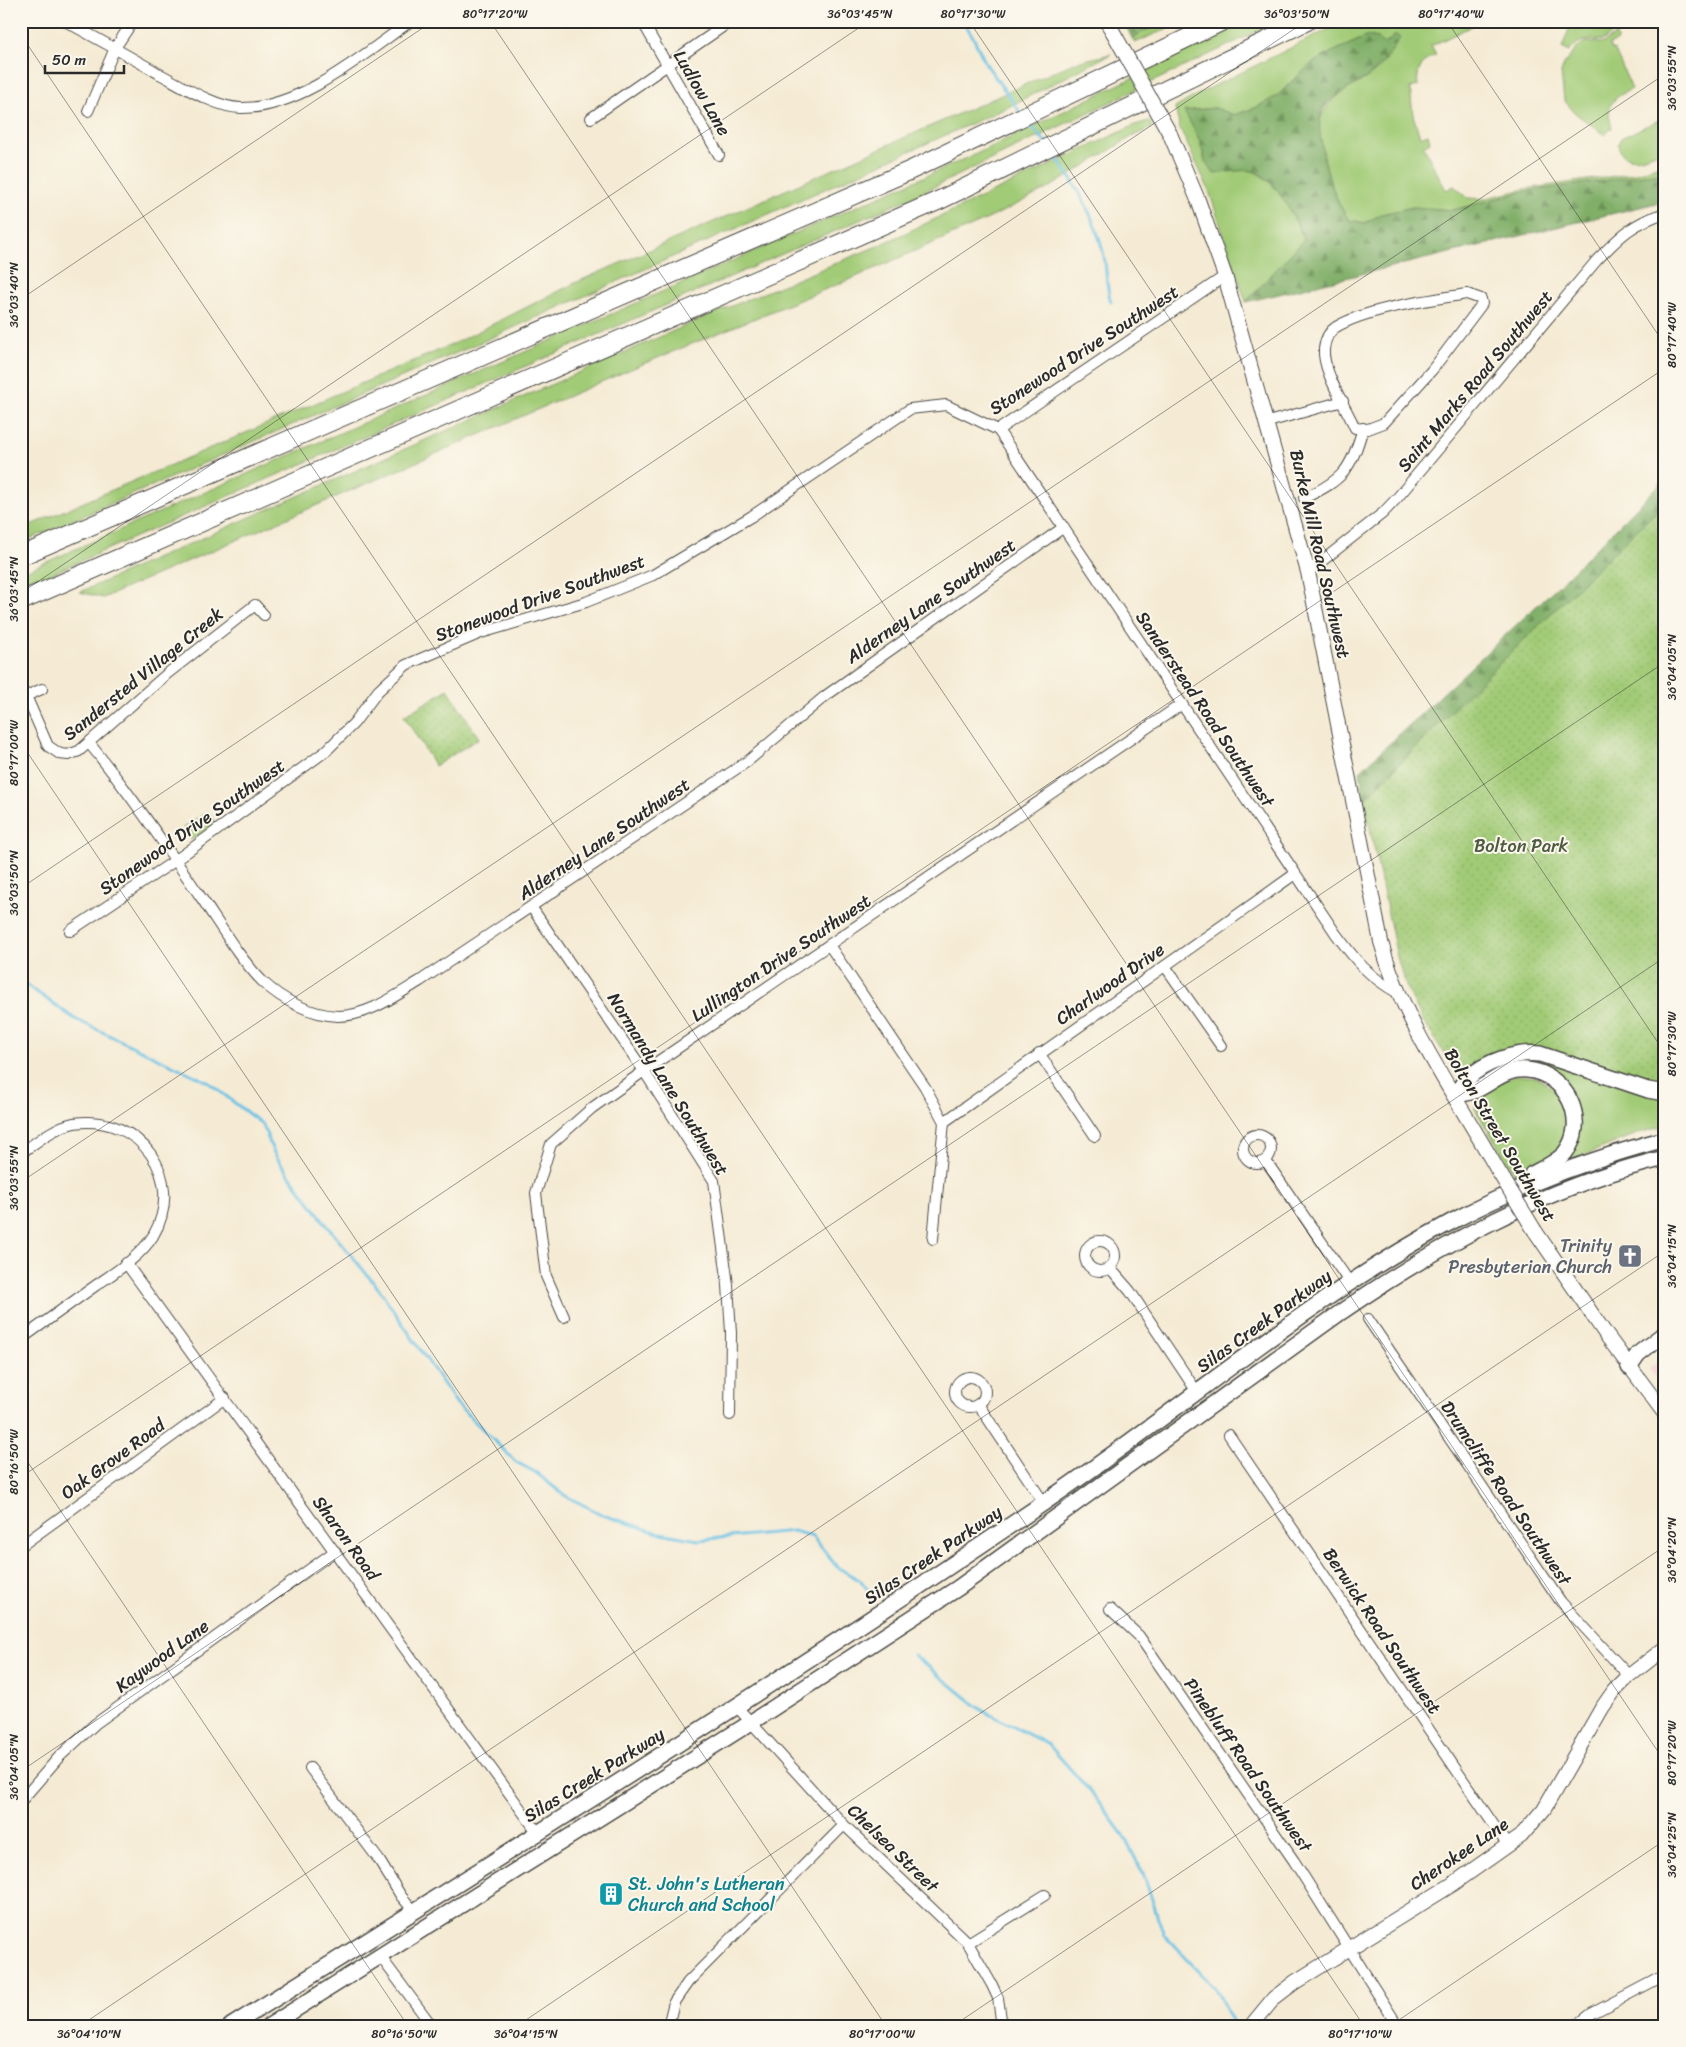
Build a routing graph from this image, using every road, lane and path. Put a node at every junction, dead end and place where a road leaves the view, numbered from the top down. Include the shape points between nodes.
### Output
1 (66, 21) edge
2 (133, 21) edge
3 (410, 21) edge
4 (642, 21) edge
5 (731, 21) edge
6 (1222, 21) edge
7 (1307, 21) edge
8 (1110, 26) edge
9 (114, 48) junction
10 (667, 67) junction
11 (88, 111) dead end
12 (591, 118) dead end
13 (719, 155) dead end
14 (1665, 213) edge
15 (1225, 276) junction
16 (1343, 401) junction
17 (1268, 422) junction
18 (1363, 428) junction
19 (998, 430) junction
20 (1304, 498) dead end
21 (1064, 527) junction
22 (21, 556) edge
23 (1308, 572) junction
24 (21, 601) edge
25 (264, 615) dead end
26 (42, 689) dead end
27 (1182, 704) junction
28 (89, 743) junction
29 (176, 860) junction
30 (1295, 874) junction
31 (532, 908) junction
32 (70, 931) dead end
33 (829, 945) junction
34 (1165, 966) junction
35 (1398, 993) junction
36 (1221, 1046) dead end
37 (1039, 1054) junction
38 (644, 1071) junction
39 (1665, 1093) edge
40 (1456, 1095) junction
41 (944, 1122) junction
42 (1095, 1136) dead end
43 (1665, 1139) edge
44 (21, 1153) edge
45 (1665, 1158) edge
46 (1266, 1161) dead end
47 (1450, 1222) junction
48 (933, 1239) dead end
49 (126, 1263) junction
50 (1110, 1268) dead end
51 (1350, 1283) junction
52 (564, 1317) dead end
53 (1368, 1319) dead end
54 (1665, 1333) edge
55 (21, 1339) edge
56 (1665, 1344) edge
57 (1629, 1367) junction
58 (1197, 1392) junction
59 (225, 1398) junction
60 (978, 1404) dead end
61 (1665, 1414) edge
62 (730, 1415) dead end
63 (1229, 1435) dead end
64 (1044, 1503) junction
65 (21, 1546) edge
66 (335, 1551) junction
67 (1110, 1609) dead end
68 (1665, 1648) edge
69 (1629, 1676) junction
70 (737, 1707) junction
71 (750, 1723) junction
72 (310, 1768) dead end
73 (21, 1801) edge
74 (844, 1825) junction
75 (538, 1833) junction
76 (1508, 1846) junction
77 (1045, 1895) dead end
78 (414, 1911) junction
79 (968, 1943) junction
80 (1350, 1947) junction
81 (380, 1956) junction
82 (1665, 1975) edge
83 (231, 2026) edge
84 (269, 2026) edge
85 (432, 2026) edge
86 (668, 2026) edge
87 (1002, 2026) edge
88 (1251, 2026) edge
89 (1398, 2026) edge
90 (1576, 2026) edge

1 - 9 street
2 - 9 street
3 - 9 street via 310,90 255,108 231,107 209,98
4 - 10 street, Ludlow Lane
5 - 10 street
6 - 22 highway via 909,171
7 - 24 highway via 942,199
8 - 15 street, Burke Mill Road Southwest, bridge via 1170,134
9 - 11 street
10 - 12 street
10 - 13 street, Ludlow Lane
14 - 23 street, Saint Marks Road Southwest via 1624,232 1398,497 1383,513
15 - 17 street, Burke Mill Road Southwest
15 - 19 street, Stonewood Drive Southwest
16 - 17 street
16 - 18 street via 1354,428
16 - 18 street via 1328,371 1324,352 1326,337 1335,327 1368,315 1434,299 1467,294 1481,299 1482,304 1432,370 1384,423
17 - 23 street, Burke Mill Road Southwest
18 - 20 street via 1345,472 1332,484
19 - 21 street, Sanderstead Road Southwest
19 - 29 street, Stonewood Drive Southwest via 946,404 910,409 752,516 653,575 586,602 481,633 406,665 378,691 354,723 326,751
21 - 27 street, Sanderstead Road Southwest
21 - 31 street, Alderney Lane Southwest via 824,697 748,761
23 - 35 street, Burke Mill Road Southwest via 1381,942
25 - 28 street, Sandersted Village Creek via 254,605 168,673
26 - 28 street, Sandersted Village Creek via 26,696 48,746 68,755
27 - 30 street, Sanderstead Road Southwest
27 - 33 street, Lullington Drive Southwest
28 - 29 street, Alderney Lane Southwest via 138,804
29 - 31 street, Alderney Lane Southwest via 263,982 286,1000 330,1015 351,1015 383,1003
29 - 32 street, Stonewood Drive Southwest
30 - 34 street, Charlwood Drive
30 - 35 street, Sanderstead Road Southwest via 1353,957 1375,980
31 - 38 street, Normandy Lane Southwest
33 - 38 street, Lullington Drive Southwest
33 - 41 street via 925,1088
34 - 36 street
34 - 37 street, Charlwood Drive
35 - 40 street, Bolton Street Southwest
37 - 41 street, Charlwood Drive
37 - 42 street
38 - 52 street, Lullington Drive Southwest via 592,1108 551,1144 536,1193 546,1276
38 - 62 street, Normandy Lane Southwest via 714,1181 728,1285
39 - 40 main road via 1540,1054 1523,1053 1508,1056 1473,1075
40 - 47 main road via 1474,1091 1506,1072 1535,1070 1551,1077 1563,1088 1572,1104 1575,1122 1570,1145 1559,1159 1484,1196
40 - 57 street, Bolton Street Southwest, bridge via 1535,1231
41 - 48 street
43 - 47 main road, Silas Creek Parkway via 1555,1174
44 - 49 street via 62,1127 81,1122 110,1125 147,1148 164,1184 163,1208 153,1236
45 - 71 main road, Silas Creek Parkway via 1534,1201 1459,1238 1403,1271 1341,1312 958,1588
46 - 51 street
47 - 51 main road, Silas Creek Parkway
49 - 55 street
49 - 59 street, Sharon Road
50 - 58 street via 1130,1291
51 - 58 main road, Silas Creek Parkway
53 - 69 street, Drumcliffe Road Southwest via 1561,1602
54 - 57 main road via 1638,1354
56 - 57 main road via 1643,1362
57 - 61 street, Bolton Street Southwest
58 - 64 main road, Silas Creek Parkway
59 - 65 street, Oak Grove Road
59 - 66 street, Sharon Road
60 - 64 street
63 - 76 street, Berwick Road Southwest
64 - 70 main road, Silas Creek Parkway
66 - 73 street, Kaywood Lane via 95,1724 59,1757
66 - 75 street, Sharon Road
67 - 80 street, Pinebluff Road Southwest via 1139,1636
68 - 69 street, Cherokee Lane
69 - 76 street, Cherokee Lane via 1602,1708 1544,1809 1532,1825
70 - 71 street, Chelsea Street
70 - 75 main road, Silas Creek Parkway
71 - 74 street, Chelsea Street
71 - 81 main road, Silas Creek Parkway
72 - 78 street
74 - 79 street, Chelsea Street
74 - 86 street via 688,1982 674,2002
75 - 78 main road, Silas Creek Parkway
76 - 80 street, Cherokee Lane
77 - 79 street
78 - 83 main road, Silas Creek Parkway
79 - 87 street, Chelsea Street via 992,1985 1000,2005
80 - 88 street, Cherokee Lane via 1274,1998
80 - 89 street, Pinebluff Road Southwest
81 - 84 main road, Silas Creek Parkway
81 - 85 street
82 - 90 street

